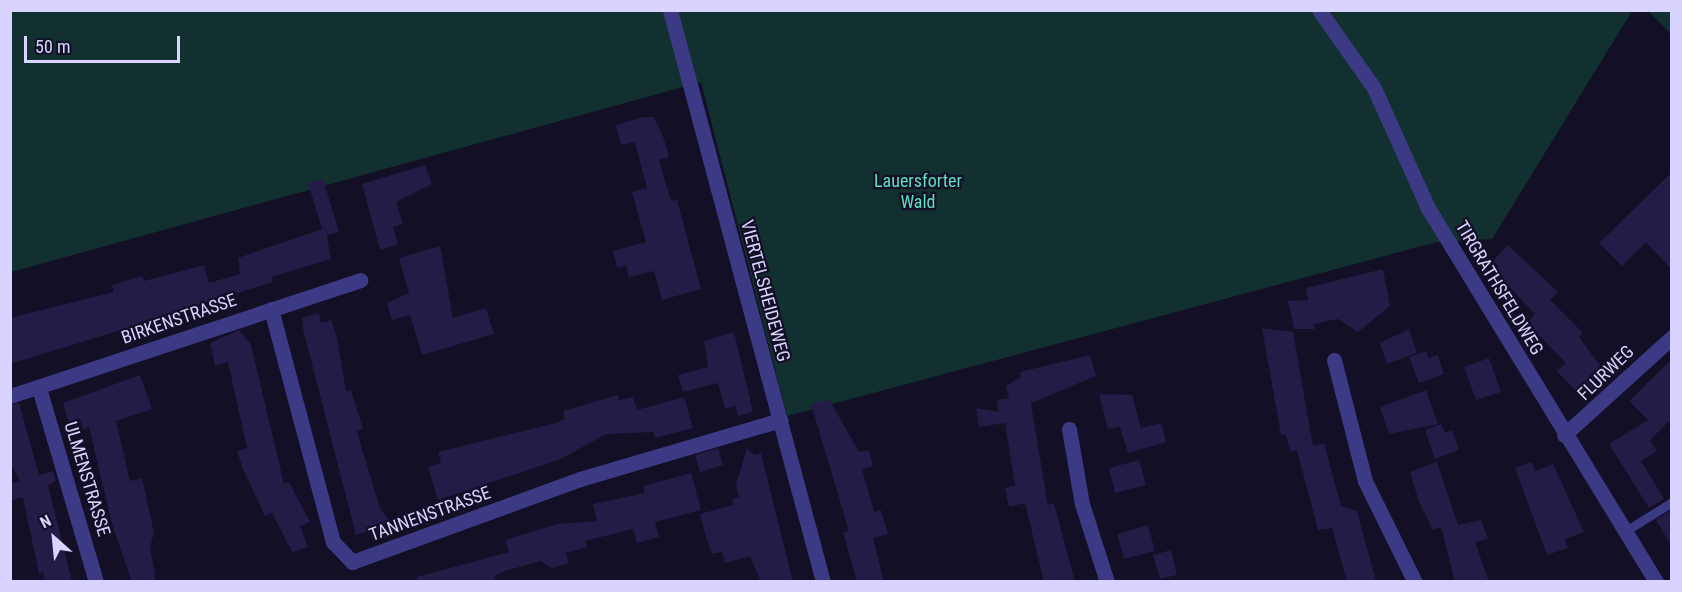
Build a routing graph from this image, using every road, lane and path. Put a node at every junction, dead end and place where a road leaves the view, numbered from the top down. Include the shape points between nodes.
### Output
1 (670, 10) edge
2 (1319, 10) edge
3 (360, 280) dead end
4 (270, 309) junction
5 (1671, 337) edge
6 (1334, 360) dead end
7 (39, 388) junction
8 (10, 396) edge
9 (780, 420) junction
10 (1069, 429) dead end
11 (1564, 435) junction
12 (1671, 502) edge
13 (1624, 532) junction
14 (96, 582) edge
15 (823, 582) edge
16 (1107, 582) edge
17 (1415, 582) edge
18 (1656, 582) edge

1 - 9 street, VIERTELSHEIDEWEG
2 - 11 street, TIRGRATHSFELDWEG via 1374,88 1428,208
3 - 4 street, BIRKENSTRASSE
4 - 7 street, BIRKENSTRASSE
4 - 9 street, TANNENSTRASSE via 333,542 352,562 580,479
5 - 11 street, FLURWEG
6 - 17 street via 1365,481
7 - 8 street, BIRKENSTRASSE
7 - 14 street, ULMENSTRASSE
9 - 15 street, VIERTELSHEIDEWEG
10 - 16 street via 1082,504
11 - 13 street, TIRGRATHSFELDWEG
12 - 13 lane
13 - 18 street, TIRGRATHSFELDWEG

